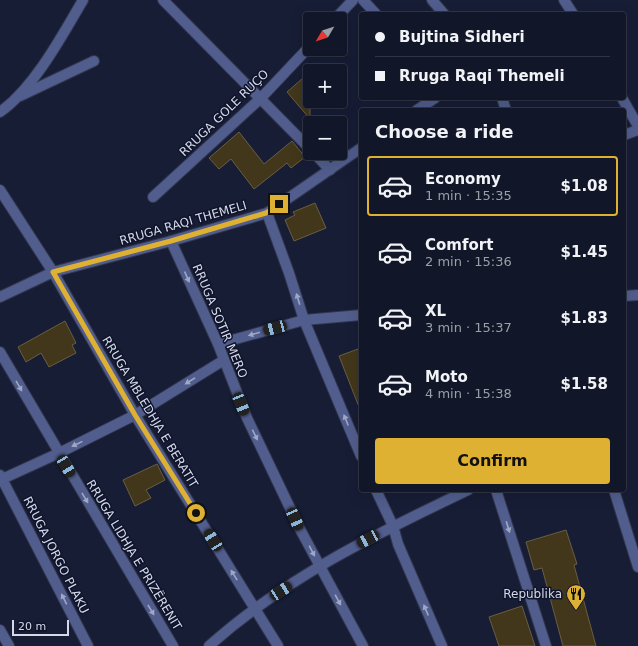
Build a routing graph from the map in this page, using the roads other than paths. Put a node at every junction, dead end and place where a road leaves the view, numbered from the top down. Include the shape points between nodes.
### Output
1 (83, 0) edge
2 (163, 0) edge
3 (353, 0) edge
4 (363, 0) edge
5 (432, 0) edge
6 (564, 0) edge
7 (342, 12) edge
8 (374, 12) edge
9 (442, 12) edge
10 (569, 12) edge
11 (303, 53) edge
12 (94, 61) dead end
13 (18, 97) junction
14 (261, 98) junction
15 (432, 100) edge
16 (623, 100) edge
17 (420, 108) edge
18 (0, 112) edge
19 (638, 126) edge
20 (638, 130) edge
21 (626, 134) edge
22 (303, 142) edge
23 (359, 149) edge
24 (321, 160) edge
25 (330, 170) junction
26 (0, 190) edge
27 (153, 197) dead end
28 (266, 213) junction
29 (171, 241) junction
30 (53, 272) junction
31 (626, 296) edge
32 (638, 296) edge
33 (0, 297) edge
34 (359, 315) edge
35 (304, 320) junction
36 (218, 344) junction
37 (0, 352) edge
38 (224, 360) junction
39 (135, 415) junction
40 (359, 451) edge
41 (58, 453) junction
42 (1, 478) edge
43 (377, 492) edge
44 (464, 492) edge
45 (497, 492) edge
46 (615, 492) edge
47 (392, 526) junction
48 (319, 565) junction
49 (638, 567) edge
50 (255, 608) junction
51 (0, 630) edge
52 (9, 646) edge
53 (88, 646) edge
54 (173, 646) edge
55 (209, 646) edge
56 (278, 646) edge
57 (363, 646) edge
58 (442, 646) edge
59 (546, 646) edge

1 - 13 street via 48,58
2 - 14 street
3 - 7 street
4 - 8 street
5 - 9 street
6 - 10 street
11 - 14 street, RRUGA GOLE RUÇO
12 - 13 street
13 - 18 street
14 - 22 street
14 - 27 street, RRUGA GOLE RUÇO
15 - 17 street
16 - 19 street
20 - 21 street
23 - 25 street, RRUGA RAQI THEMELI
24 - 25 street
25 - 28 street, RRUGA RAQI THEMELI
26 - 30 street, RRUGA MBLEDHJA E BERATIT
28 - 29 street, RRUGA RAQI THEMELI
35 -> 28 street
29 - 30 street, RRUGA RAQI THEMELI
29 -> 36 street, RRUGA SOTIR MERO
30 - 33 street, RRUGA RAQI THEMELI
30 - 39 street, RRUGA MBLEDHJA E BERATIT
31 - 32 street
34 - 35 street
35 -> 36 street
40 -> 35 street
36 - 38 street, RRUGA SOTIR MERO
37 -> 41 street, RRUGA LIDHJA E PRIZËRENIT
38 -> 39 street
38 -> 48 street, RRUGA SOTIR MERO via 247,418
39 -> 41 street
50 -> 39 street, RRUGA MBLEDHJA E BERATIT
41 - 42 street
41 -> 54 street, RRUGA LIDHJA E PRIZËRENIT
53 -> 42 street, RRUGA JORGO PLAKU
43 - 47 street
44 - 47 street
45 -> 59 street
46 - 49 street
47 - 48 street
58 -> 47 street
48 - 50 street
48 -> 57 street, RRUGA SOTIR MERO
50 - 55 street
50 - 56 street, RRUGA MBLEDHJA E BERATIT
51 - 52 street

